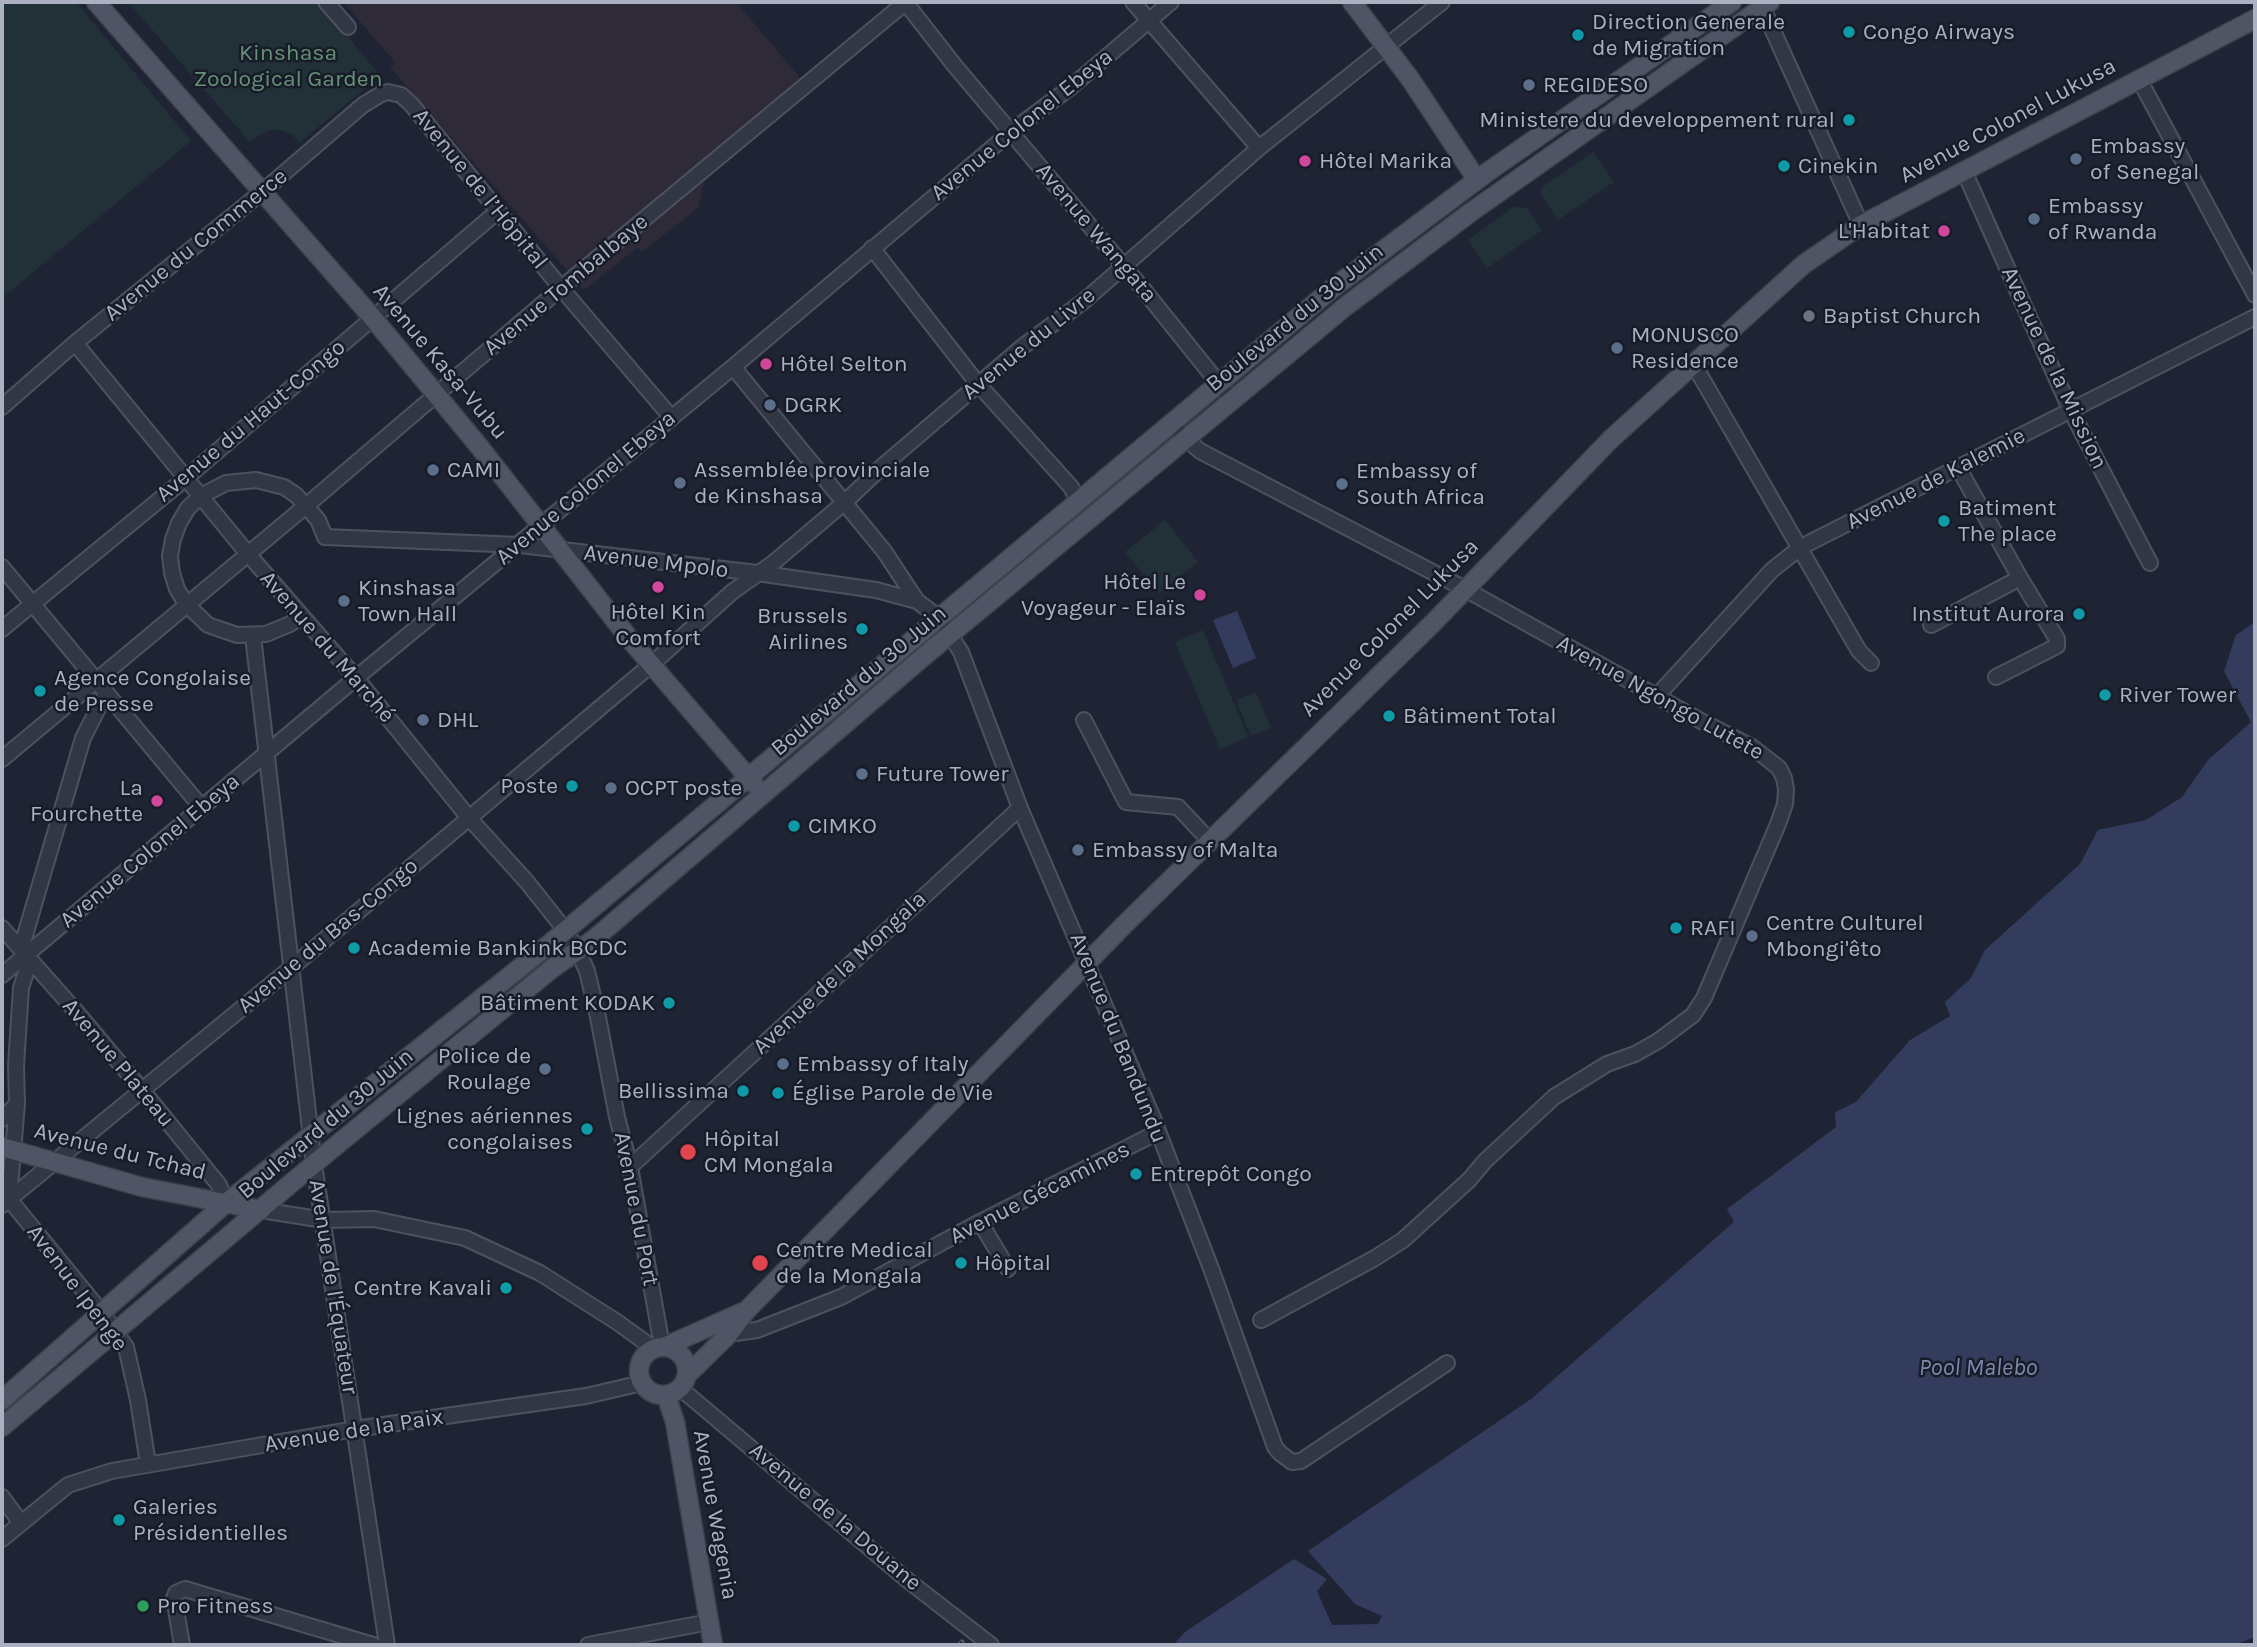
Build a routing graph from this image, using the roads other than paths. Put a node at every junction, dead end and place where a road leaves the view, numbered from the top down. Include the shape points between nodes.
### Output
1 (96, 2) edge
2 (326, 2) edge
3 (906, 2) edge
4 (1133, 2) edge
5 (1171, 2) edge
6 (1352, 2) edge
7 (1442, 2) edge
8 (1732, 2) edge
9 (1764, 4) edge
10 (2255, 19) edge
11 (1148, 21) junction
12 (348, 27) dead end
13 (1386, 48) junction
14 (2138, 79) junction
15 (395, 93) joint
16 (1012, 131) junction
17 (1259, 148) junction
18 (1964, 171) junction
19 (1476, 180) junction
20 (262, 192) junction
21 (498, 211) junction
22 (1861, 225) junction
23 (872, 248) junction
24 (1124, 267) junction
25 (561, 288) junction
26 (2255, 295) edge
27 (372, 317) junction
28 (2255, 317) edge
29 (75, 343) junction
30 (1693, 363) junction
31 (733, 367) junction
32 (978, 384) junction
33 (1217, 384) junction
34 (436, 394) junction
35 (1231, 400) junction
36 (2, 407) edge
37 (2071, 411) junction
38 (671, 417) junction
39 (1171, 422) junction
40 (1186, 439) junction
41 (1959, 469) junction
42 (186, 478) junction
43 (201, 496) junction
44 (1078, 501) junction
45 (845, 502) junction
46 (307, 505) junction
47 (542, 526) junction
48 (520, 545) junction
49 (1801, 547) junction
50 (561, 550) junction
51 (248, 554) junction
52 (2150, 563) dead end
53 (2, 567) edge
54 (757, 573) junction
55 (2020, 578) junction
56 (1465, 589) junction
57 (917, 601) junction
58 (33, 603) junction
59 (186, 604) junction
60 (301, 616) junction
61 (938, 617) junction
62 (1931, 625) dead end
63 (2, 629) edge
64 (951, 634) junction
65 (253, 636) junction
66 (1871, 663) dead end
67 (652, 664) junction
68 (1996, 677) dead end
69 (356, 678) junction
70 (95, 680) junction
71 (106, 693) junction
72 (1657, 696) junction
73 (1084, 720) dead end
74 (267, 753) junction
75 (2, 759) edge
76 (748, 777) junction
77 (763, 794) junction
78 (202, 808) junction
79 (1020, 808) junction
80 (470, 818) junction
81 (1210, 841) junction
82 (2, 928) edge
83 (565, 930) junction
84 (578, 951) junction
85 (25, 955) junction
86 (1088, 962) junction
87 (291, 968) junction
88 (2, 975) edge
89 (142, 1090) junction
90 (17, 1104) junction
91 (2, 1119) edge
92 (1158, 1132) junction
93 (311, 1137) junction
94 (7, 1149) edge
95 (56, 1162) junction
96 (314, 1164) junction
97 (629, 1167) junction
98 (5, 1202) edge
99 (226, 1203) junction
100 (261, 1210) junction
101 (324, 1220) junction
102 (980, 1222) junction
103 (1008, 1269) dead end
104 (746, 1311) junction
105 (102, 1313) junction
106 (1261, 1320) dead end
107 (115, 1330) junction
108 (729, 1334) junction
109 (660, 1347) junction
110 (1447, 1363) dead end
111 (642, 1383) junction
112 (678, 1386) junction
113 (2, 1400) edge
114 (2, 1427) edge
115 (355, 1429) junction
116 (148, 1464) junction
117 (2, 1497) edge
118 (21, 1523) junction
119 (2, 1539) edge
120 (709, 1622) junction
121 (182, 1645) edge
122 (373, 1645) edge
123 (387, 1645) edge
124 (588, 1645) edge
125 (712, 1645) edge
126 (991, 1645) edge

1 - 20 main road, Avenue Kasa-Vubu
2 - 12 street
3 - 16 street, Avenue Wangata
3 - 25 street, Avenue Tombalbaye
4 - 11 street
5 - 11 street, Avenue Colonel Ebeya
6 - 13 main road
7 - 13 street, Avenue du Livre
8 - 19 main road, Boulevard du 30 Juin
9 - 22 street
9 - 35 main road, Boulevard du 30 Juin via 1471,212
10 - 14 main road, Avenue Colonel Lukusa
11 - 16 street, Avenue Colonel Ebeya
11 - 17 street
13 - 17 street, Avenue du Livre
13 - 19 main road
14 - 18 main road, Avenue Colonel Lukusa
14 - 26 street
15 - 20 street, Avenue du Commerce via 381,94 363,105
15 - 21 street, Avenue de l’Hôpital via 411,104
16 - 23 street, Avenue Colonel Ebeya
16 - 24 street, Avenue Wangata
17 - 24 street, Avenue du Livre
18 - 22 main road, Avenue Colonel Lukusa
18 - 37 street, Avenue de la Mission
19 - 33 main road, Boulevard du 30 Juin via 1333,288
20 - 27 main road, Avenue Kasa-Vubu
20 - 29 street, Avenue du Commerce
21 - 25 street, Avenue de l’Hôpital
21 - 27 street, Avenue du Haut-Congo
22 - 30 main road, Avenue Colonel Lukusa via 1804,264
23 - 31 street, Avenue Colonel Ebeya
23 - 32 street
24 - 32 street, Avenue du Livre
24 - 33 street, Avenue Wangata
25 - 34 street, Avenue Tombalbaye
25 - 38 street, Avenue de l’Hôpital
27 - 34 main road, Avenue Kasa-Vubu
27 - 42 street, Avenue du Haut-Congo
28 - 37 street, Avenue de Kalemie
29 - 36 street, Avenue du Commerce
29 - 42 street, Avenue du Marché
30 - 49 street
30 - 56 main road, Avenue Colonel Lukusa via 1611,439
31 - 38 street, Avenue Colonel Ebeya
31 - 45 street
32 - 44 street via 1071,487
32 - 45 street, Avenue du Livre
33 - 35 street, Avenue Wangata
33 - 39 main road, Boulevard du 30 Juin
34 - 46 street, Avenue Tombalbaye
34 - 47 main road, Avenue Kasa-Vubu
35 - 40 main road, Boulevard du 30 Juin
37 - 41 street, Avenue de Kalemie
37 - 52 street, Avenue de la Mission
38 - 47 street, Avenue Colonel Ebeya
39 - 40 street, Avenue Ngongo Lutete
39 - 44 main road, Boulevard du 30 Juin
40 - 56 street, Avenue Ngongo Lutete via 1200,451
40 - 64 main road, Boulevard du 30 Juin
41 - 49 street, Avenue de Kalemie
41 - 55 street
42 - 43 street, Avenue du Marché
42 - 58 street, Avenue du Haut-Congo
43 - 46 street via 226,483 256,480 284,488
43 - 51 street, Avenue du Marché
43 - 59 street via 179,523 172,547 172,573
44 - 61 main road, Boulevard du 30 Juin
45 - 54 street, Avenue du Livre
45 - 57 street
46 - 48 street, Avenue Mpolo via 325,537
46 - 51 street, Avenue Tombalbaye
47 - 48 street, Avenue Colonel Ebeya
47 - 50 main road, Avenue Kasa-Vubu
48 - 50 street, Avenue Mpolo
48 - 69 street, Avenue Colonel Ebeya
49 - 66 street
49 - 72 street, Avenue de Kalemie via 1772,570
50 - 54 street, Avenue Mpolo
50 - 67 main road, Avenue Kasa-Vubu
51 - 59 street, Avenue Tombalbaye
51 - 60 street, Avenue du Marché
53 - 58 street
54 - 57 street, Avenue Mpolo via 876,590
54 - 67 street, Avenue du Livre
55 - 62 street
55 - 68 street via 2057,646
56 - 72 street, Avenue Ngongo Lutete
56 - 81 main road, Avenue Colonel Lukusa
57 - 61 street, Avenue Mpolo
58 - 63 street, Avenue du Haut-Congo
58 - 70 street
59 - 65 street via 196,616 222,631
59 - 70 street, Avenue Tombalbaye
60 - 65 street via 278,630
60 - 69 street, Avenue du Marché
61 - 64 street, Avenue Mpolo
61 - 76 main road, Boulevard du 30 Juin
64 - 77 main road, Boulevard du 30 Juin
64 - 79 street, Avenue du Bandundu
65 - 74 street, Avenue de l'Équateur
67 - 76 main road, Avenue Kasa-Vubu
67 - 80 street, Avenue du Bas-Congo
69 - 74 street, Avenue Colonel Ebeya
69 - 80 street, Avenue du Marché
70 - 71 street
70 - 75 street, Avenue Tombalbaye
71 - 78 street
71 - 85 street via 83,738
72 - 106 street, Avenue Ngongo Lutete via 1766,756 1779,768 1786,789 1778,824 1699,1006 1681,1026 1658,1041 1595,1070 1554,1097 1403,1240
73 - 81 street via 1126,802 1178,807
74 - 78 street, Avenue Colonel Ebeya
74 - 87 street, Avenue de l'Équateur
76 - 77 main road, Avenue Kasa-Vubu
76 - 83 main road, Boulevard du 30 Juin
77 - 84 main road, Boulevard du 30 Juin
78 - 85 street, Avenue Colonel Ebeya
79 - 86 street, Avenue du Bandundu
79 - 97 street, Avenue de la Mongala
80 - 83 street, Avenue du Marché
80 - 87 street, Avenue du Bas-Congo
81 - 86 main road, Avenue Colonel Lukusa
82 - 85 street, Avenue Plateau
83 - 84 street, Avenue du Marché
83 - 93 main road, Boulevard du 30 Juin
84 - 96 main road, Boulevard du 30 Juin
84 - 97 street, Avenue du Port via 592,988
85 - 88 street, Avenue Colonel Ebeya
85 - 89 street, Avenue Plateau
85 - 90 street
86 - 92 street, Avenue du Bandundu
86 - 104 main road, Avenue Colonel Lukusa
87 - 89 street, Avenue du Bas-Congo
87 - 93 street, Avenue de l'Équateur
89 - 95 street, Avenue du Bas-Congo
89 - 99 street, Avenue Plateau via 219,1185
90 - 91 street
90 - 94 street
92 - 102 street, Avenue Gécamines
92 - 110 street, Avenue du Bandundu via 1275,1447 1285,1459 1301,1461
93 - 96 street, Avenue de l'Équateur
93 - 99 main road, Boulevard du 30 Juin
94 - 95 main road, Avenue du Tchad
94 - 98 street
95 - 98 street, Avenue du Bas-Congo
95 - 99 main road, Avenue du Tchad via 142,1187
96 - 100 main road, Boulevard du 30 Juin
96 - 101 street, Avenue de l'Équateur
97 - 109 street, Avenue du Port
98 - 105 street, Avenue Ipenge
99 - 100 main road, Avenue du Tchad
99 - 105 main road, Boulevard du 30 Juin
100 - 101 street
100 - 107 main road, Boulevard du 30 Juin
101 - 109 street via 374,1219 465,1238 540,1273
101 - 115 street, Avenue de l'Équateur
102 - 103 street
102 - 108 street, Avenue Gécamines via 841,1297 767,1326
104 - 108 main road, Avenue Colonel Lukusa
104 - 109 main road, Avenue Colonel Lukusa
105 - 107 street, Avenue Ipenge
105 - 113 main road, Boulevard du 30 Juin
107 - 114 main road, Boulevard du 30 Juin
107 - 116 street, Avenue Ipenge via 131,1364
108 - 112 main road, Avenue Colonel Lukusa
109 - 111 main road via 646,1353 639,1368
109 - 112 main road via 676,1349 683,1356 687,1365
111 - 112 main road via 652,1393
111 - 115 street, Avenue de la Paix via 586,1396
112 - 120 main road, Avenue Wagenia via 675,1422
112 - 126 street, Avenue de la Douane
115 - 116 street, Avenue de la Paix
115 - 123 street, Avenue de l'Équateur
116 - 118 street, Avenue de la Paix via 68,1485
117 - 118 street
118 - 119 street
120 - 124 street
120 - 125 main road, Avenue Wagenia
121 - 122 street via 174,1598 185,1589

